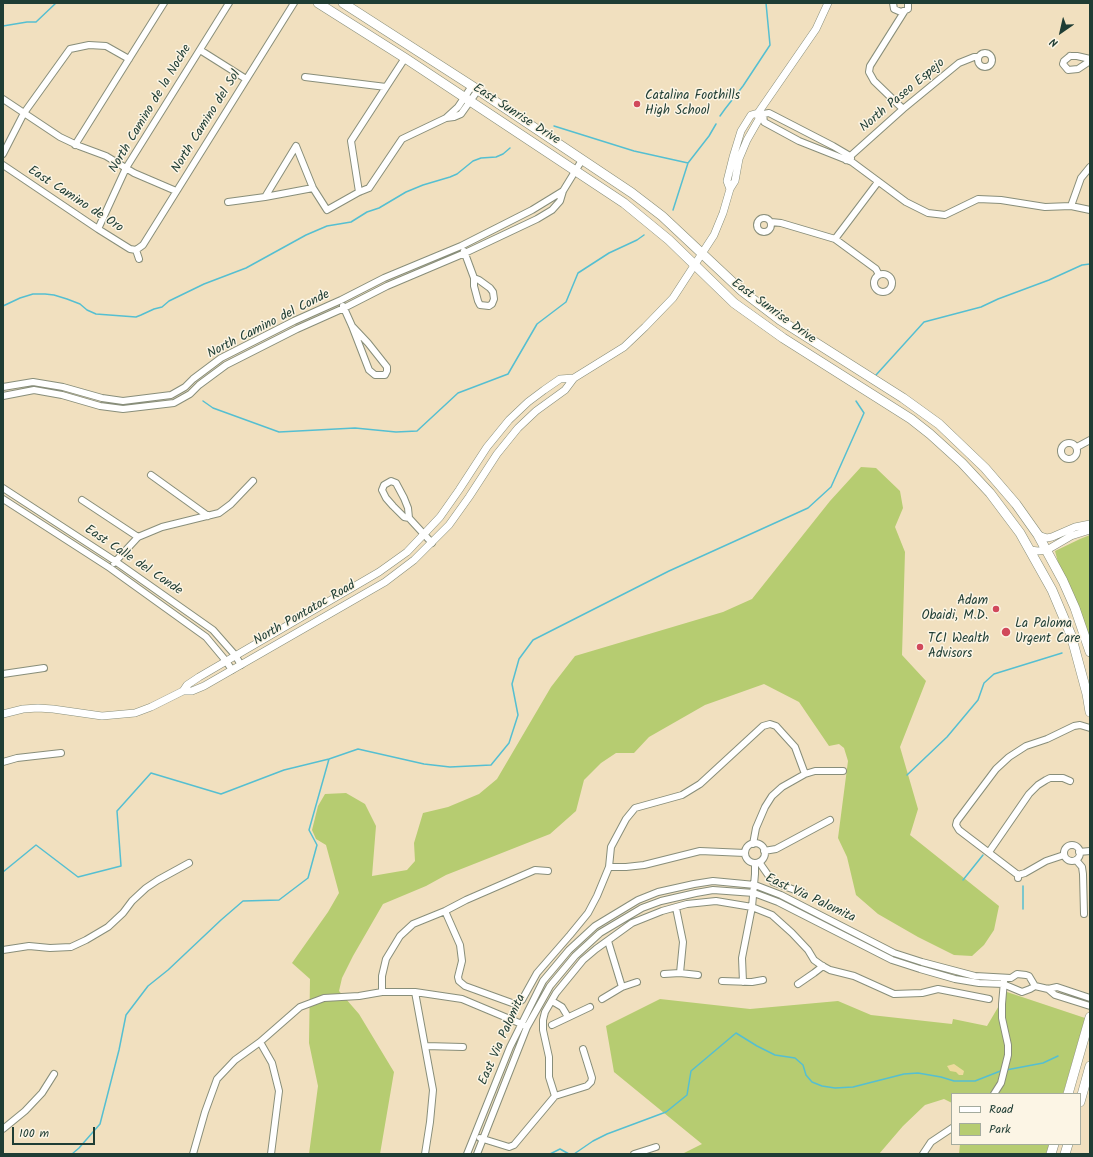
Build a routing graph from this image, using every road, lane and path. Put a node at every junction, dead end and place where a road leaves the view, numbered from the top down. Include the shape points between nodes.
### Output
1 (164, 3) edge
2 (229, 3) edge
3 (294, 3) edge
4 (318, 3) edge
5 (343, 3) edge
6 (828, 3) edge
7 (893, 3) edge
8 (908, 3) edge
9 (904, 12) junction
10 (200, 50) junction
11 (978, 57) dead end
12 (405, 58) junction
13 (129, 59) junction
14 (305, 78) dead end
15 (246, 79) junction
16 (386, 87) junction
17 (475, 88) junction
18 (3, 99) edge
19 (468, 99) junction
20 (903, 109) junction
21 (24, 113) junction
22 (760, 113) junction
23 (741, 131) junction
24 (75, 145) junction
25 (3, 154) edge
26 (739, 159) junction
27 (849, 159) junction
28 (582, 160) junction
29 (3, 165) edge
30 (1090, 167) edge
31 (126, 168) junction
32 (575, 170) junction
33 (878, 182) junction
34 (313, 188) junction
35 (730, 189) junction
36 (176, 191) junction
37 (563, 191) junction
38 (359, 192) junction
39 (265, 197) junction
40 (228, 202) dead end
41 (1071, 206) junction
42 (1090, 210) edge
43 (771, 222) dead end
44 (98, 229) junction
45 (835, 239) junction
46 (461, 246) junction
47 (136, 250) junction
48 (465, 253) junction
49 (701, 253) junction
50 (139, 259) dead end
51 (694, 265) junction
52 (879, 275) dead end
53 (474, 278) junction
54 (341, 300) junction
55 (344, 308) junction
56 (352, 326) junction
57 (574, 378) junction
58 (3, 387) edge
59 (3, 396) edge
60 (939, 424) junction
61 (930, 434) junction
62 (1090, 440) edge
63 (1077, 447) dead end
64 (151, 475) dead end
65 (253, 481) dead end
66 (3, 488) edge
67 (3, 499) edge
68 (82, 500) dead end
69 (30, 506) junction
70 (25, 513) junction
71 (208, 516) junction
72 (409, 518) junction
73 (1090, 524) edge
74 (1090, 530) edge
75 (424, 534) junction
76 (1038, 535) junction
77 (138, 537) junction
78 (432, 543) junction
79 (1030, 550) junction
80 (1047, 550) junction
81 (116, 561) junction
82 (110, 568) junction
83 (1090, 652) edge
84 (235, 656) junction
85 (226, 661) junction
86 (241, 665) junction
87 (44, 668) dead end
88 (232, 670) junction
89 (3, 674) edge
90 (182, 691) junction
91 (1088, 694) edge
92 (1090, 712) edge
93 (3, 714) edge
94 (1090, 728) edge
95 (61, 753) dead end
96 (3, 762) edge
97 (843, 771) dead end
98 (805, 774) junction
99 (1070, 781) dead end
100 (830, 820) dead end
101 (753, 844) junction
102 (764, 851) junction
103 (1090, 851) edge
104 (989, 852) junction
105 (1079, 852) junction
106 (745, 853) junction
107 (1064, 854) junction
108 (1076, 860) junction
109 (189, 863) dead end
110 (757, 863) junction
111 (608, 867) junction
112 (548, 871) dead end
113 (755, 885) junction
114 (754, 893) junction
115 (803, 893) dead end
116 (752, 907) junction
117 (676, 908) junction
118 (445, 911) junction
119 (1084, 914) dead end
120 (608, 941) junction
121 (3, 950) edge
122 (823, 966) junction
123 (680, 973) junction
124 (664, 974) dead end
125 (698, 975) dead end
126 (1004, 977) junction
127 (763, 980) dead end
128 (722, 981) dead end
129 (637, 982) dead end
130 (744, 982) junction
131 (798, 984) dead end
132 (1003, 984) junction
133 (622, 986) junction
134 (1035, 986) junction
135 (1048, 989) junction
136 (382, 992) junction
137 (415, 992) junction
138 (1090, 998) edge
139 (602, 999) dead end
140 (989, 999) dead end
141 (552, 1000) junction
142 (1090, 1006) edge
143 (590, 1007) dead end
144 (1090, 1017) edge
145 (568, 1018) junction
146 (520, 1024) junction
147 (552, 1025) dead end
148 (527, 1027) junction
149 (260, 1042) junction
150 (425, 1046) junction
151 (463, 1047) dead end
152 (583, 1049) dead end
153 (1090, 1066) edge
154 (54, 1074) dead end
155 (995, 1093) edge
156 (1068, 1093) edge
157 (555, 1096) junction
158 (1081, 1098) edge
159 (3, 1129) edge
160 (951, 1129) edge
161 (474, 1136) junction
162 (483, 1139) junction
163 (656, 1147) dead end
164 (193, 1154) edge
165 (271, 1154) edge
166 (425, 1154) edge
167 (467, 1154) edge
168 (477, 1154) edge
169 (634, 1154) edge
170 (923, 1154) edge

1 - 13 street
2 - 10 street, North Camino de la Noche
3 - 15 street, North Camino del Sol
4 - 12 main road, East Sunrise Drive
5 - 17 main road, East Sunrise Drive
6 - 22 street, North Pontatoc Road via 816,29
7 - 9 street via 896,11
8 - 9 street via 908,9
9 - 20 street via 868,72
10 - 15 street
10 - 31 street, North Camino de la Noche
11 - 20 street, North Paseo Espejo via 959,63
12 - 16 street
12 - 19 main road, East Sunrise Drive
13 - 21 street via 106,46 89,45 70,50
13 - 24 street
14 - 16 street
15 - 36 street, North Camino del Sol
16 - 38 street via 351,141
17 - 19 street
17 - 28 main road, East Sunrise Drive
18 - 21 street
19 - 32 main road, East Sunrise Drive
19 - 38 street via 446,118 402,139 370,188
20 - 27 street, North Paseo Espejo
21 - 24 street
21 - 25 street
22 - 23 street, North Pontatoc Road via 752,115
22 - 26 street, North Pontatoc Road
22 - 27 street via 768,113
22 - 27 street via 764,122 799,141
23 - 26 street via 743,140
23 - 35 street, North Pontatoc Road via 728,181
24 - 31 street via 106,156
26 - 35 street, North Pontatoc Road via 735,181
27 - 33 street
28 - 32 street, North Camino del Conde
28 - 49 main road, East Sunrise Drive via 662,216
29 - 44 street, East Camino de Oro
30 - 41 street via 1081,178
31 - 36 street
31 - 44 street, North Camino de la Noche
32 - 37 street, North Camino del Conde
32 - 51 main road, East Sunrise Drive via 650,223
33 - 41 street via 906,202 928,213 945,215 978,199 1045,207
33 - 45 street
34 - 38 street via 327,210
34 - 39 street
34 - 39 street via 296,146
35 - 49 street, North Pontatoc Road via 714,235
36 - 47 street, North Camino del Sol via 143,245
37 - 46 street, North Camino del Conde via 532,210
37 - 48 street, North Camino del Conde via 560,201 552,210 538,219
39 - 40 street
41 - 42 street
43 - 45 street
44 - 47 street, East Camino de Oro via 130,249
45 - 52 street via 876,269
46 - 48 street
46 - 54 street, North Camino del Conde via 384,278
47 - 50 street
48 - 53 street
48 - 55 street, North Camino del Conde via 387,286
49 - 51 street, North Pontatoc Road
49 - 60 main road, East Sunrise Drive via 742,291 780,320
51 - 57 street, North Pontatoc Road via 673,298 624,347
51 - 61 main road, East Sunrise Drive via 751,316
53 - 53 street via 480,305 489,306 494,300 493,292
54 - 55 street, North Camino del Conde
54 - 58 street, North Camino del Conde via 221,358 171,395 123,401 33,382
55 - 56 street, North Camino del Conde
55 - 59 street, North Camino del Conde via 226,365 190,394 174,403 123,409 34,390
56 - 56 street, North Camino del Conde via 369,370 375,375 385,375 387,367
57 - 75 street, North Pontatoc Road via 560,379 528,402 510,420 487,447 440,517
57 - 78 street, North Pontatoc Road via 565,390 518,428 497,454 449,525
60 - 61 main road
60 - 76 main road, East Sunrise Drive via 986,468
61 - 79 main road, East Sunrise Drive via 990,493
62 - 63 street
64 - 71 street
65 - 71 street via 231,504 219,513
66 - 69 street, East Calle del Conde
67 - 70 street, East Calle del Conde
68 - 77 street
69 - 70 street
69 - 81 street, East Calle del Conde
70 - 82 street, East Calle del Conde
71 - 77 street via 162,527
72 - 72 street via 408,508 396,483 391,481 384,485 382,490 386,498 404,517
72 - 75 street
73 - 76 street via 1052,537
74 - 80 street via 1070,536
75 - 78 street
75 - 84 street, North Pontatoc Road via 407,552 379,572
76 - 80 main road, East Sunrise Drive
77 - 81 street
78 - 86 street, North Pontatoc Road via 385,582
79 - 80 street
79 - 91 main road, East Sunrise Drive via 1052,590 1071,635
80 - 83 main road, East Sunrise Drive via 1077,614
81 - 82 street
81 - 84 street, East Calle del Conde via 213,630
82 - 85 street, East Calle del Conde via 206,637
84 - 85 street, North Pontatoc Road
84 - 86 street, East Calle del Conde
85 - 88 street, East Calle del Conde
85 - 90 street, North Pontatoc Road via 187,685
86 - 88 street, North Pontatoc Road
87 - 89 street
88 - 90 street, North Pontatoc Road via 204,686 192,691
90 - 93 street, North Pontatoc Road via 151,707 121,715 102,716 53,708 23,709
91 - 92 main road, East Sunrise Drive
94 - 104 street via 1074,726 1026,746 996,769 956,825
95 - 96 street
97 - 98 street via 815,771
98 - 101 street via 772,796 759,818
98 - 111 street via 795,747 770,722 700,784 682,795 635,808 611,847
99 - 104 street via 1064,778 1050,778 1038,785
100 - 102 street via 776,849
101 - 102 street via 759,845
101 - 106 street via 748,846
102 - 110 street via 763,858
103 - 105 street
104 - 107 street via 1018,876
105 - 107 street via 1074,846 1069,846
105 - 108 street
106 - 110 street via 749,861
106 - 111 street via 700,851 644,865
107 - 108 street via 1069,860
108 - 119 street via 1082,867
109 - 121 street via 146,888 108,927 86,940 71,947 29,946
110 - 113 street
110 - 115 street via 773,882
111 - 118 street via 588,913 537,973 520,1001 515,1004 459,984 462,961 460,945
112 - 118 street via 534,870
113 - 114 street
113 - 126 street, East Via Palomita via 808,908 894,953 975,976
113 - 146 street, East Via Palomita via 713,881 694,884 658,892 626,907 595,926 569,950 543,981
114 - 116 street
114 - 132 street, East Via Palomita via 778,902 892,960 956,979
114 - 148 street, East Via Palomita via 713,890 661,901 642,908 600,933 576,956 550,986
116 - 117 street via 716,901 687,904
116 - 122 street via 772,915 782,923 808,950 814,960
116 - 130 street via 742,958
117 - 120 street via 632,924
117 - 123 street via 683,942
118 - 136 street via 413,924 400,936 386,959
120 - 133 street
120 - 141 street via 583,960
122 - 131 street
122 - 140 street via 854,976 894,994 922,993 938,989
123 - 124 street
123 - 125 street
126 - 132 street
126 - 134 street, East Via Palomita via 1026,975
127 - 130 street
128 - 130 street
129 - 133 street
132 - 134 street, East Via Palomita via 1022,992
132 - 155 street via 1002,1018 1008,1055 1001,1083
133 - 139 street
134 - 135 street, East Via Palomita
135 - 138 street, East Via Palomita via 1057,988
135 - 142 street, East Via Palomita via 1055,995
136 - 137 street
136 - 149 street via 324,998 300,1007
137 - 146 street via 462,999
137 - 150 street
141 - 145 street via 562,1007
141 - 157 street via 545,1012 543,1030 549,1057 549,1077
143 - 145 street
144 - 156 main road
145 - 147 street
146 - 148 street
146 - 161 street, East Via Palomita
148 - 162 street, East Via Palomita
149 - 164 street via 234,1060 218,1079
149 - 165 street via 272,1063 279,1091
150 - 151 street
150 - 166 street via 433,1090
152 - 157 street via 591,1082 587,1086
153 - 158 main road
154 - 159 street via 42,1093
157 - 162 street via 514,1145 509,1147
160 - 170 street via 931,1142
161 - 162 street
161 - 167 street, East Via Palomita
162 - 168 street, East Via Palomita
163 - 169 street

